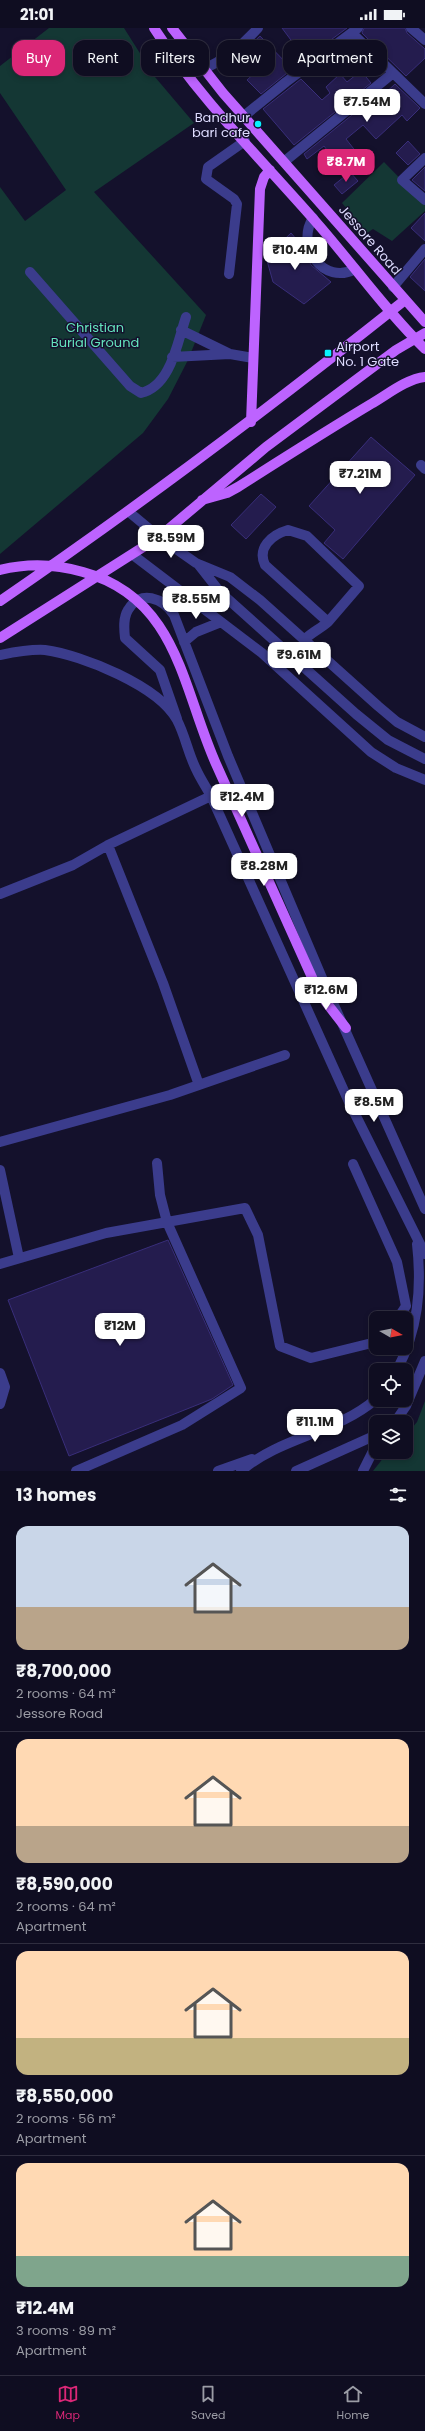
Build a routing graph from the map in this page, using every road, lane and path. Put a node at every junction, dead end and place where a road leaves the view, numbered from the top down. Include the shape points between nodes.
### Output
1 (154, 28) edge
2 (172, 28) edge
3 (258, 28) edge
4 (411, 28) edge
5 (355, 30) edge
6 (181, 40) edge
7 (425, 40) edge
8 (209, 67) edge
9 (393, 73) junction
10 (209, 75) edge
11 (425, 104) edge
12 (244, 116) junction
13 (245, 141) junction
14 (425, 158) edge
15 (285, 162) junction
16 (270, 170) junction
17 (425, 200) edge
18 (313, 218) junction
19 (425, 249) edge
20 (355, 269) junction
21 (30, 272) dead end
22 (229, 274) dead end
23 (394, 286) junction
24 (405, 300) junction
25 (390, 312) junction
26 (186, 317) dead end
27 (425, 320) edge
28 (181, 330) junction
29 (425, 333) edge
30 (415, 339) junction
31 (425, 348) edge
32 (230, 354) junction
33 (172, 357) junction
34 (253, 358) junction
35 (425, 377) edge
36 (251, 422) junction
37 (200, 501) junction
38 (128, 512) junction
39 (159, 537) junction
40 (133, 555) junction
41 (196, 563) junction
42 (0, 570) edge
43 (0, 601) edge
44 (221, 622) junction
45 (324, 625) junction
46 (0, 638) edge
47 (184, 642) junction
48 (307, 642) junction
49 (0, 655) edge
50 (177, 719) junction
51 (425, 737) edge
52 (425, 758) edge
53 (425, 780) edge
54 (211, 796) junction
55 (108, 845) junction
56 (0, 894) edge
57 (346, 1028) junction
58 (284, 1055) dead end
59 (199, 1085) junction
60 (0, 1142) edge
61 (157, 1163) dead end
62 (353, 1164) dead end
63 (0, 1170) edge
64 (425, 1209) edge
65 (167, 1222) junction
66 (416, 1234) junction
67 (425, 1254) edge
68 (19, 1258) junction
69 (0, 1264) edge
70 (403, 1311) edge
71 (369, 1344) edge
72 (425, 1361) edge
73 (399, 1363) edge
74 (0, 1373) edge
75 (0, 1404) edge
76 (369, 1404) edge
77 (400, 1415) edge
78 (369, 1438) edge
79 (257, 1458) junction
80 (369, 1459) edge
81 (76, 1471) edge
82 (218, 1471) edge
83 (241, 1471) edge
84 (296, 1471) edge
85 (363, 1471) edge

1 - 13 main road via 204,94
2 - 6 main road, Jessore Road
3 - 8 street via 243,46
4 - 7 street
5 - 9 street
5 - 12 street
9 - 11 street
9 - 15 street
10 - 12 main road, Jessore Road
12 - 15 main road, Jessore Road
13 - 16 main road
13 - 22 street via 208,167 206,179 238,204
14 - 17 street via 402,180
15 - 23 main road, Jessore Road
16 - 18 main road
16 - 34 main road via 264,177 260,189
18 - 20 main road
18 - 20 street via 307,246 315,260 324,270 335,274
19 - 23 street
20 - 25 main road
21 - 33 street via 134,391 140,393 157,386
23 - 24 main road, Jessore Road
24 - 25 main road
24 - 27 main road, Jessore Road
25 - 30 main road
25 - 36 main road
26 - 28 street
28 - 32 street
28 - 33 street
29 - 30 main road
30 - 31 main road
30 - 37 main road via 336,394
32 - 33 street
32 - 34 street
34 - 36 main road
35 - 37 main road via 379,399 238,487 214,498
36 - 38 main road
37 - 39 main road
38 - 39 street
38 - 43 main road
39 - 40 main road
39 - 41 street
40 - 44 street
40 - 46 main road
41 - 48 street via 236,581
41 - 52 street via 220,592 356,714 388,740
42 - 57 main road via 32,565 71,568 93,574 116,586 148,610 163,630 183,670 211,754 322,997
44 - 47 street via 196,632
44 - 53 street via 262,654 371,752 396,768
45 - 45 street via 262,559 263,548 281,532 293,530 307,536 359,586
45 - 48 street via 314,630
47 - 50 street via 174,615 160,599 144,598 127,610 125,638 160,670
47 - 57 street via 228,756 325,985
48 - 51 street via 397,722
49 - 50 street via 46,650 90,661 154,695
50 - 54 street via 196,769
54 - 55 street
54 - 66 street via 349,1102
55 - 56 street via 73,865
55 - 59 street via 163,982
57 - 64 street
58 - 59 street
59 - 60 street
61 - 65 street via 160,1195
62 - 70 street via 397,1262 406,1306
63 - 68 street
65 - 68 street via 106,1233
65 - 71 street via 245,1208 258,1235 280,1346 311,1358
65 - 81 street via 241,1388 182,1425
66 - 67 street
66 - 73 street via 420,1279 418,1308 412,1332
68 - 69 street
72 - 77 street
74 - 75 street via 5,1387
76 - 79 street via 348,1418
78 - 84 street
79 - 82 street
79 - 83 street
80 - 85 street

